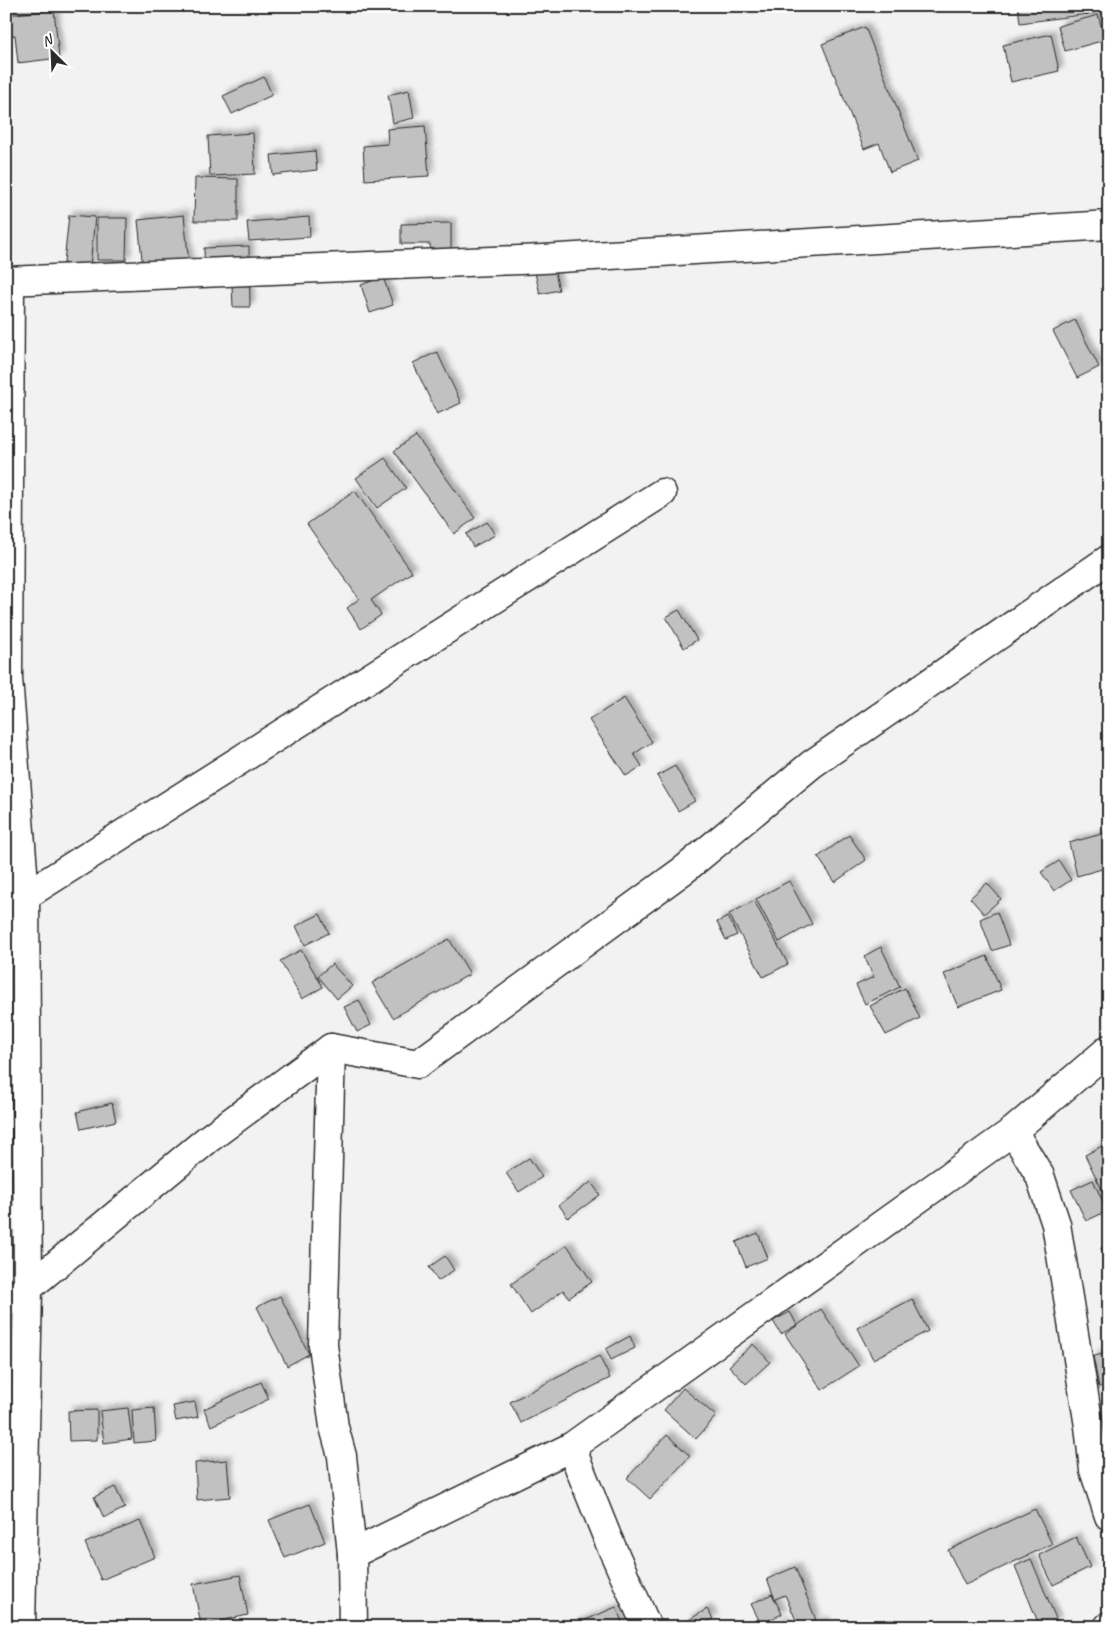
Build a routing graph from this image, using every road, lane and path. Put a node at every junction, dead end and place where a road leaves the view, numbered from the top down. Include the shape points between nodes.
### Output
1 (1109, 224) edge
2 (8, 281) edge
3 (662, 493) dead end
4 (1109, 559) edge
5 (7, 678) edge
6 (25, 896) junction
7 (331, 1048) junction
8 (1109, 1049) edge
9 (1013, 1131) junction
10 (17, 1295) edge
11 (571, 1447) junction
12 (1109, 1516) edge
13 (352, 1554) junction
14 (21, 1627) edge
15 (353, 1627) edge
16 (647, 1627) edge

1 - 2 street via 543,259
2 - 5 street
3 - 6 street
4 - 7 street via 812,764 685,870 418,1064
5 - 6 street
6 - 10 street
7 - 10 street via 208,1139
7 - 13 street via 323,1345 334,1427 342,1456
8 - 9 street
9 - 11 street
9 - 12 street via 1040,1176 1056,1224 1094,1470
10 - 14 street
11 - 13 street
11 - 16 street
13 - 15 street

